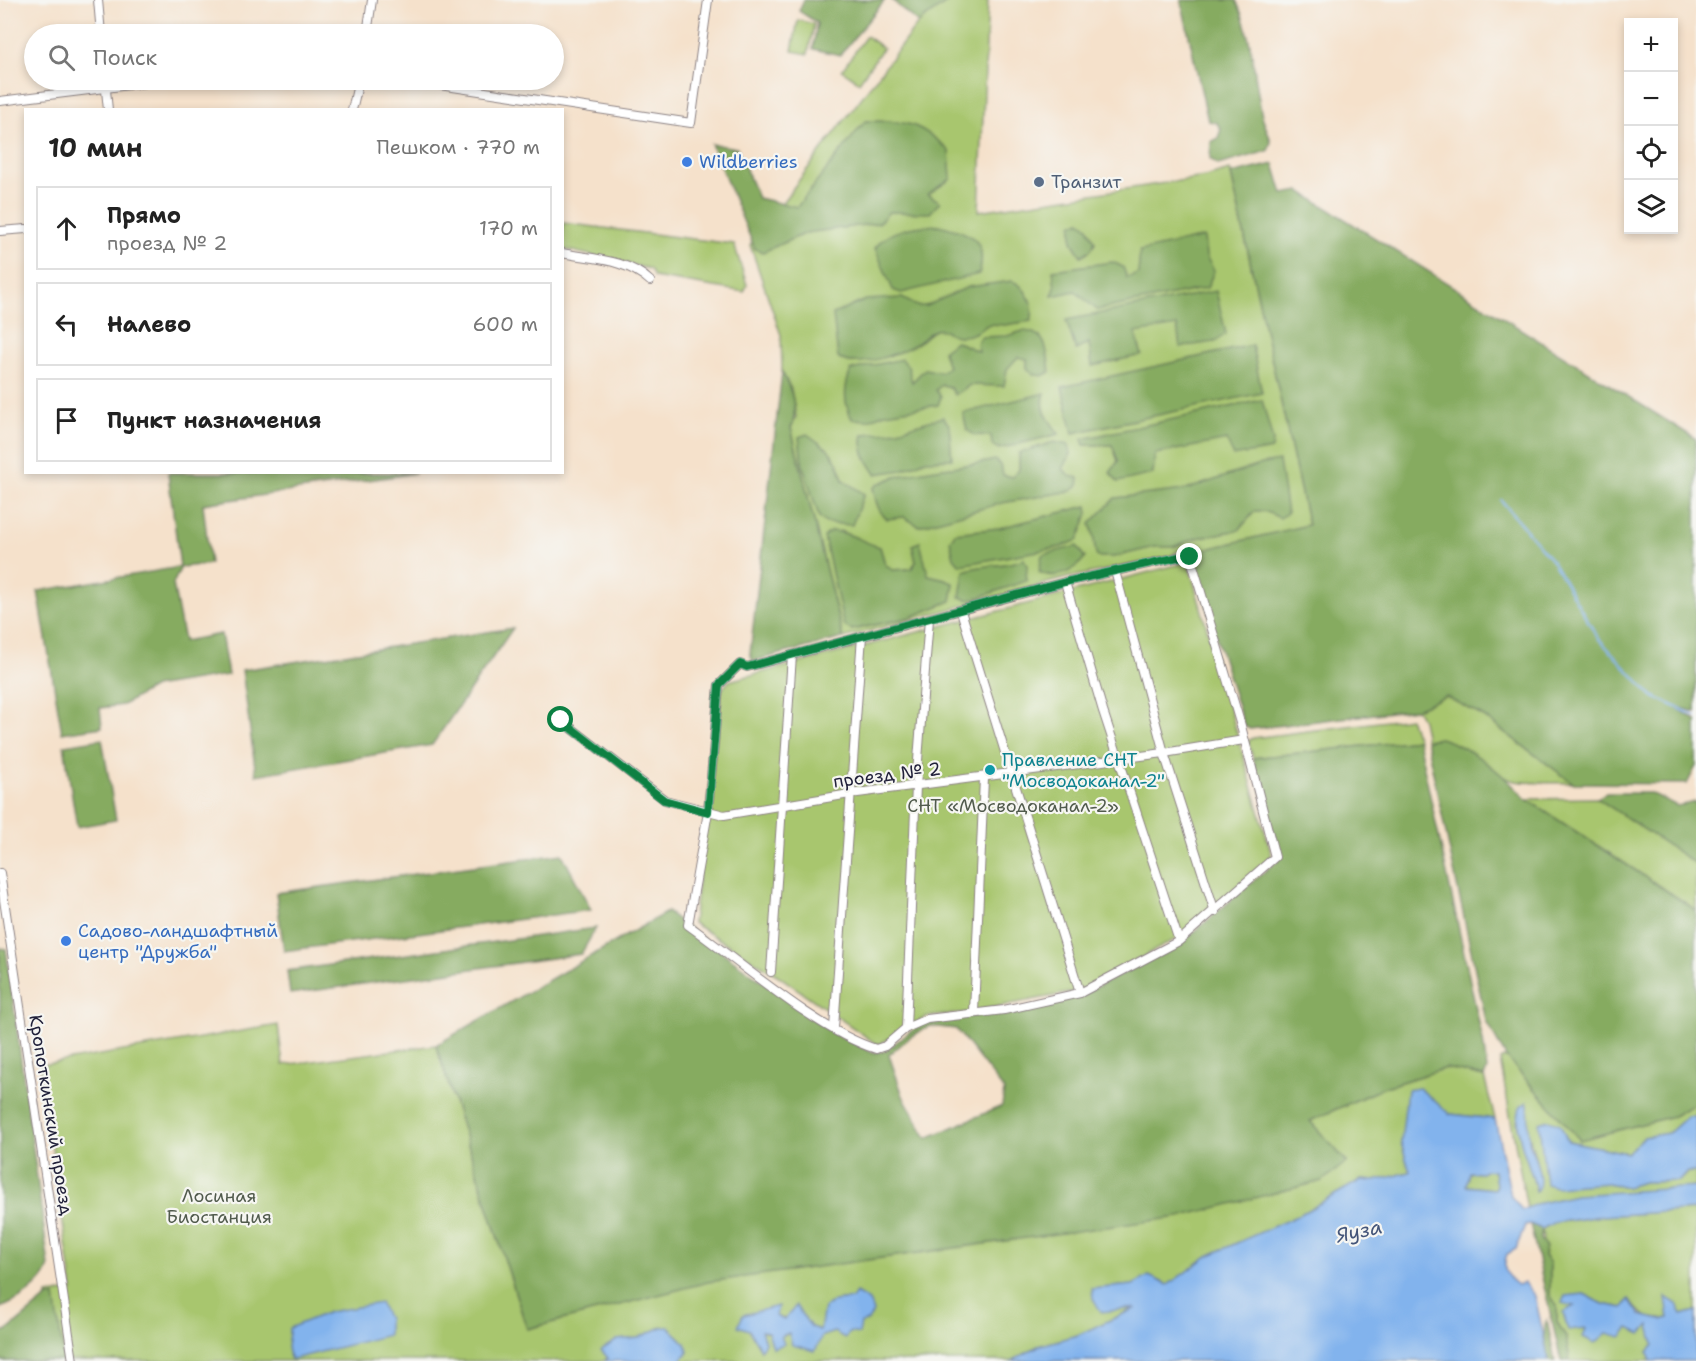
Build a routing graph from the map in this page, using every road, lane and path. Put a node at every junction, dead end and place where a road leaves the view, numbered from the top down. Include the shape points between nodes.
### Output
1 (98, 0) edge
2 (372, 0) edge
3 (708, 0) edge
4 (100, 24) edge
5 (368, 24) edge
6 (90, 90) edge
7 (106, 90) edge
8 (357, 90) edge
9 (472, 90) edge
10 (0, 101) edge
11 (108, 108) edge
12 (352, 108) edge
13 (24, 229) edge
14 (0, 231) edge
15 (564, 253) edge
16 (650, 281) dead end
17 (1115, 571) junction
18 (1065, 582) junction
19 (962, 611) junction
20 (929, 619) junction
21 (862, 636) junction
22 (792, 655) junction
23 (561, 720) dead end
24 (1244, 740) junction
25 (1164, 753) junction
26 (1119, 758) junction
27 (1011, 772) junction
28 (984, 778) junction
29 (916, 786) junction
30 (850, 794) junction
31 (781, 805) junction
32 (708, 812) junction
33 (0, 873) edge
34 (1215, 912) junction
35 (1178, 938) dead end
36 (771, 972) dead end
37 (1080, 993) junction
38 (974, 1012) junction
39 (834, 1028) junction
40 (906, 1028) junction
41 (73, 1361) edge

1 - 4 street
2 - 5 street
3 - 9 street via 691,123
6 - 10 street
7 - 11 street
8 - 12 street
13 - 14 street
15 - 16 street via 626,265
17 - 18 street
17 - 24 street via 1190,557
17 - 25 street
18 - 19 street
18 - 26 street
19 - 20 street
19 - 27 street
20 - 21 street
20 - 29 street
21 - 22 street
21 - 30 street
22 - 31 street
22 - 32 street via 747,667 740,664 719,685
23 - 32 street, проезд № 2 via 664,800
24 - 25 street, проезд № 2
24 - 34 street via 1275,857
25 - 26 street, проезд № 2
25 - 34 street
26 - 27 street, проезд № 2
26 - 35 street
27 - 28 street, проезд № 2
27 - 37 street
28 - 29 street, проезд № 2
28 - 38 street
29 - 30 street, проезд № 2
29 - 40 street
30 - 31 street, проезд № 2
30 - 39 street
31 - 32 street, проезд № 2 via 724,815
31 - 36 street
32 - 39 street via 688,925
33 - 41 street, Кропоткинский проезд
34 - 37 street via 1179,941
37 - 38 street via 1004,1010
38 - 40 street via 927,1019
39 - 40 street via 876,1049

